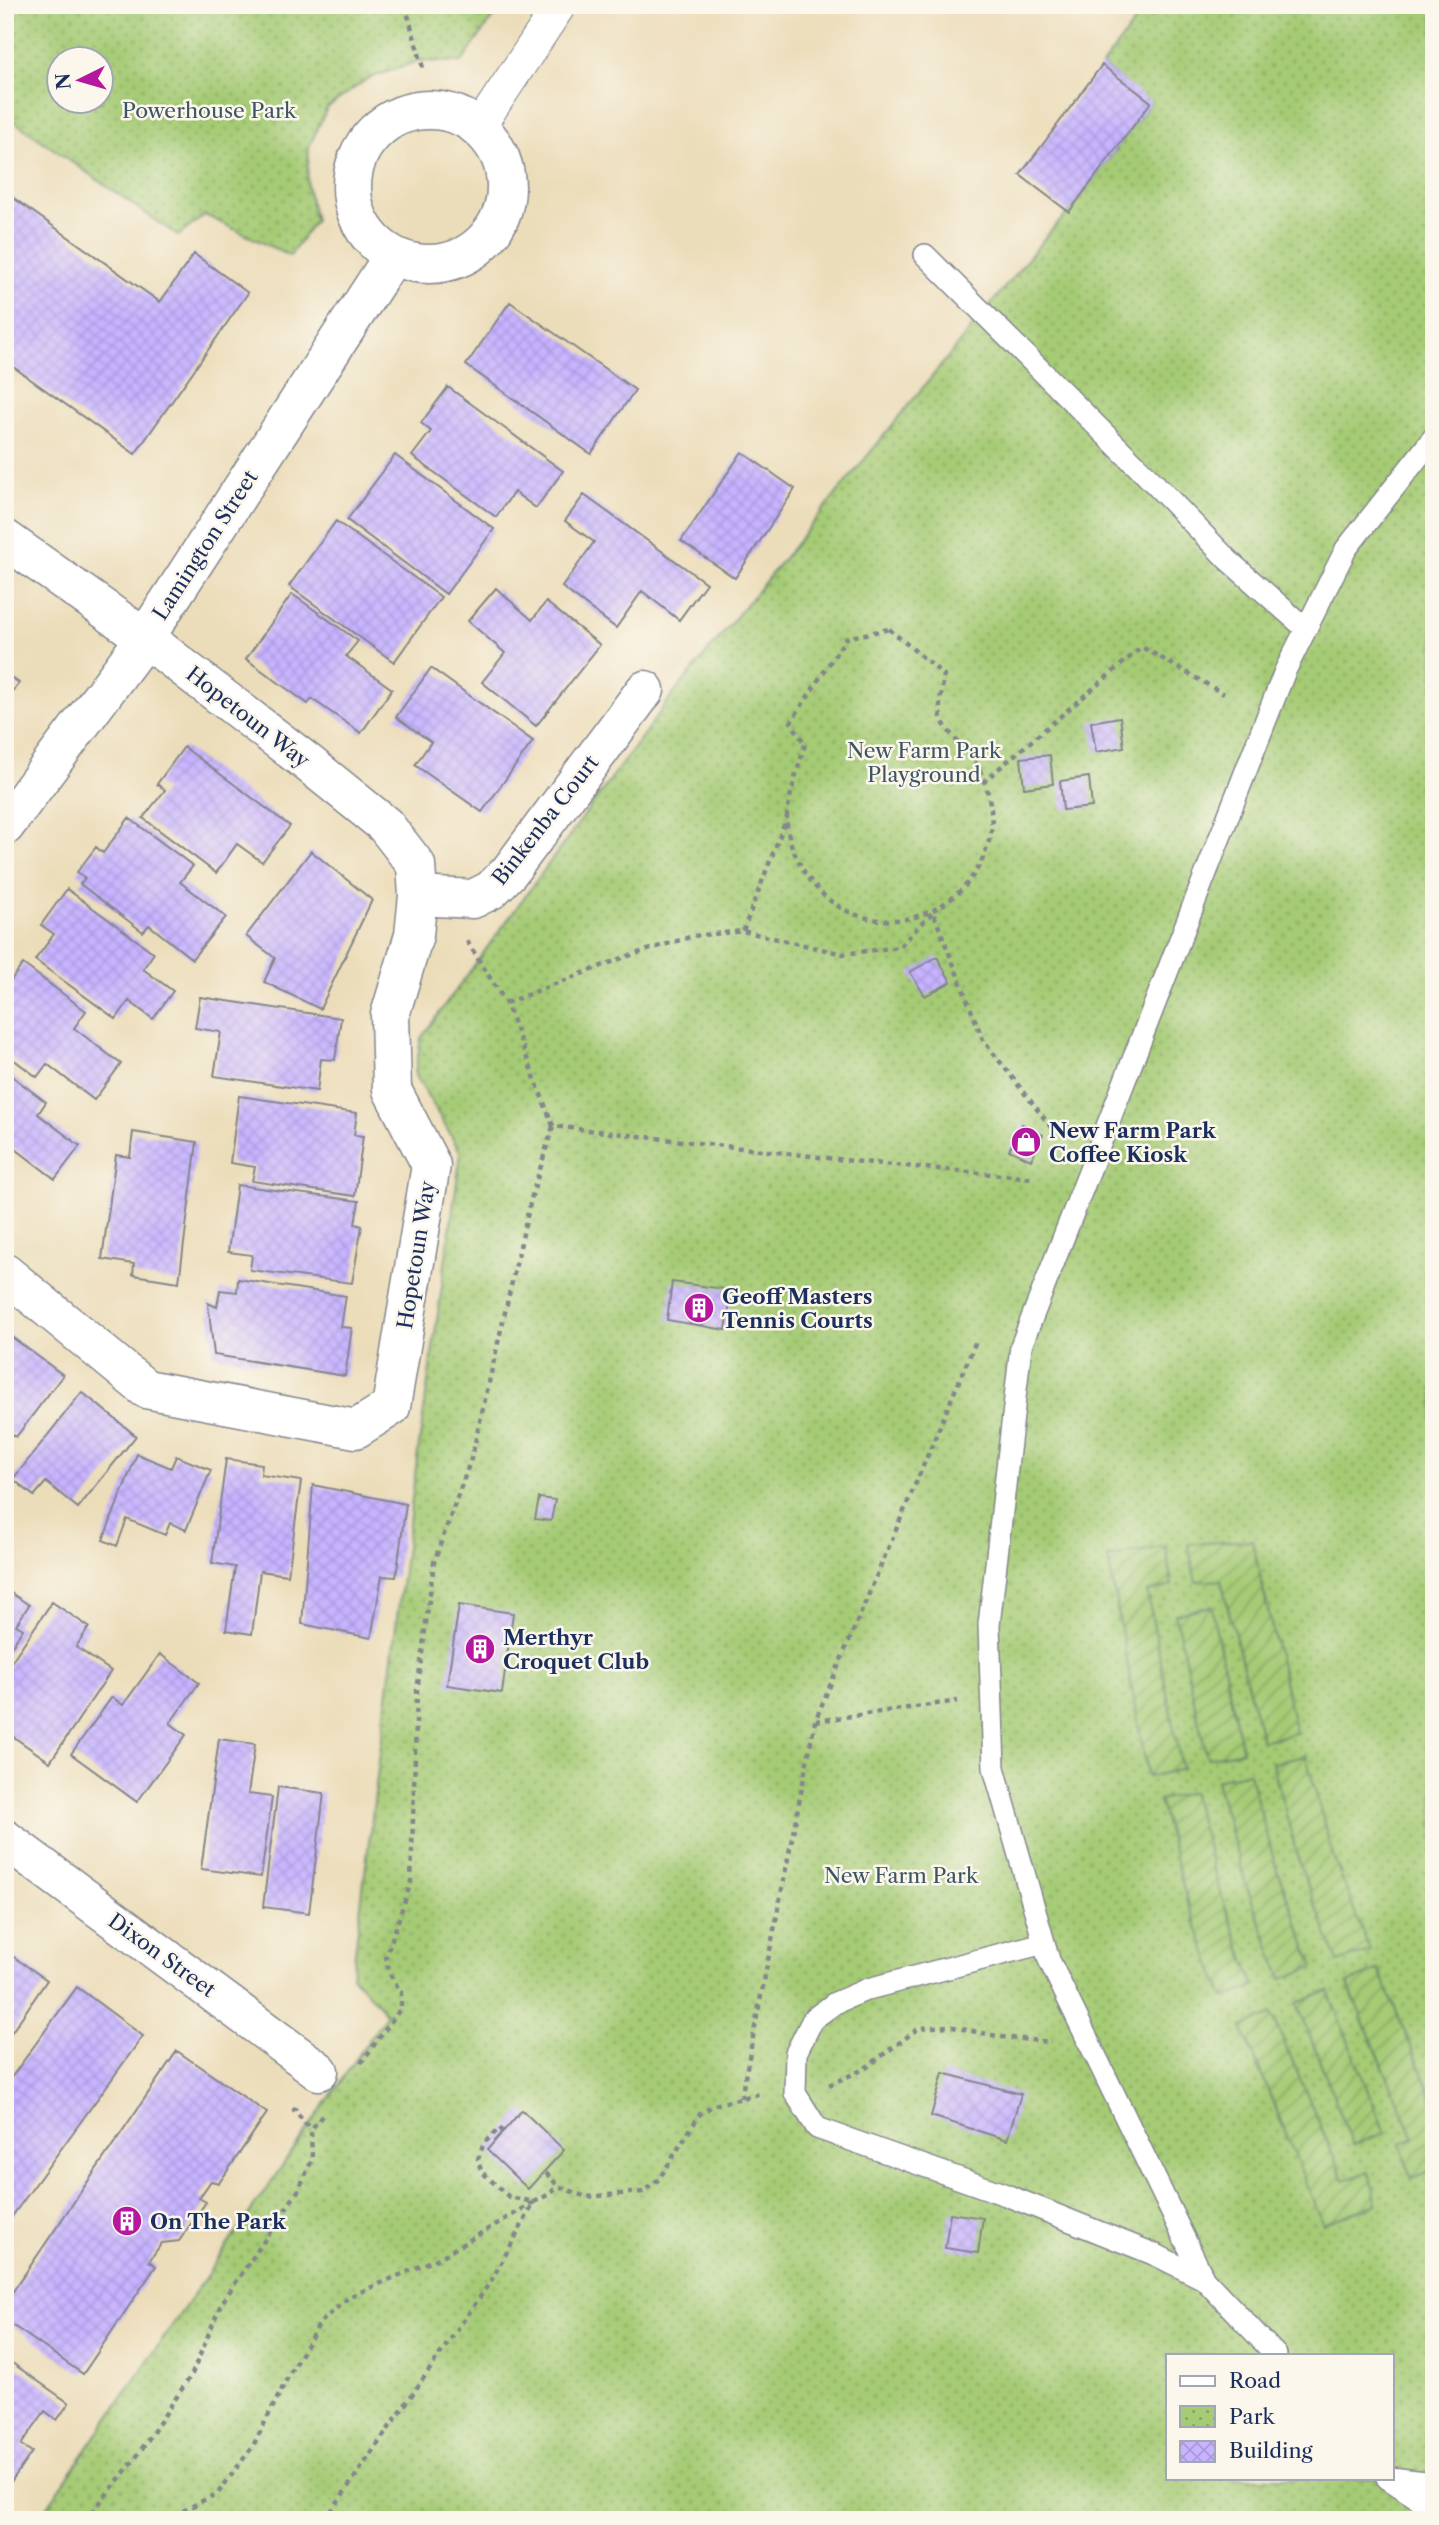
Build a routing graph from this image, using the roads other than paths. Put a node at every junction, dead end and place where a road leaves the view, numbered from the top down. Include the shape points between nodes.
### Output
1 (560, 5) edge
2 (479, 127) junction
3 (393, 256) junction
4 (925, 256) dead end
5 (1434, 437) edge
6 (5, 539) edge
7 (1307, 629) junction
8 (145, 638) junction
9 (645, 690) dead end
10 (5, 826) edge
11 (429, 897) junction
12 (5, 1273) edge
13 (5, 1839) edge
14 (1044, 1943) junction
15 (319, 2071) dead end
16 (1204, 2279) junction
17 (1275, 2354) edge
18 (1394, 2479) edge
19 (1392, 2480) edge
20 (1434, 2483) edge
21 (1434, 2509) edge

1 - 2 street
2 - 3 street via 496,148 506,172 507,196 500,219 486,240 467,256 443,264 417,264
2 - 3 street via 457,113 431,108 405,113 382,125 365,144 354,167 352,194 358,219 373,240
3 - 8 street, Lamington Street
4 - 7 lane via 1228,560
5 - 7 lane via 1346,549
6 - 8 street, Hopetoun Way
7 - 14 lane via 1285,671 1021,1346 989,1625 994,1768
8 - 10 street, Lamington Street
8 - 11 street, Hopetoun Way via 385,825 416,865
9 - 11 street, Binkenba Court via 491,890 474,899
11 - 12 street, Hopetoun Way via 390,1015 393,1090 431,1165 391,1407 356,1429 146,1389
13 - 15 street, Dixon Street
14 - 16 lane
14 - 16 lane via 868,1989 835,2003 813,2019 796,2053 795,2093 817,2127 1006,2195
16 - 17 lane
18 - 20 lane
19 - 21 lane

